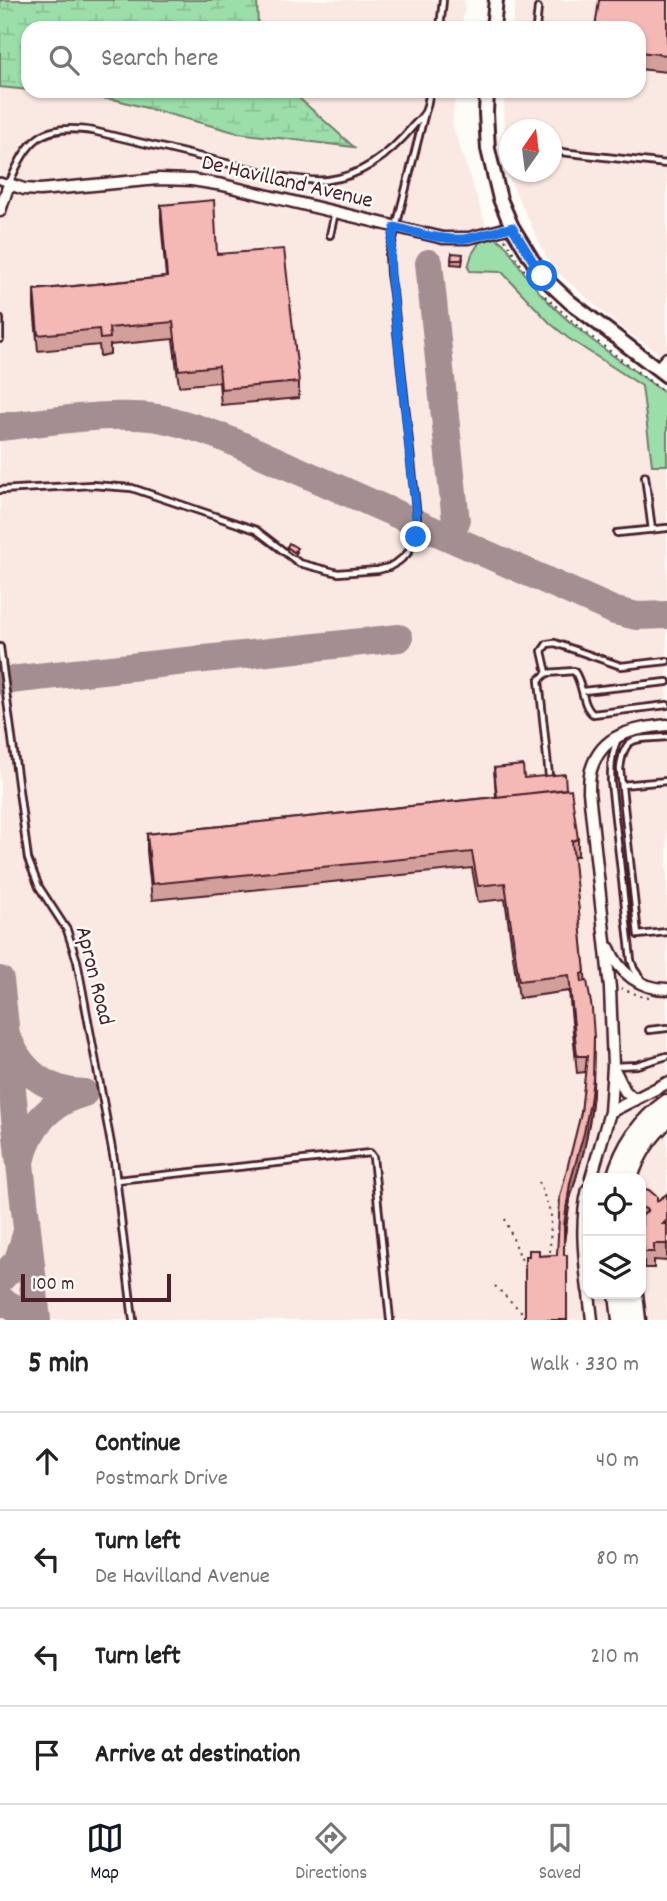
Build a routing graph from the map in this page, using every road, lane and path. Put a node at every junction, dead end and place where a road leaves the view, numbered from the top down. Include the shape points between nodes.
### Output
1 (443, 0) edge
2 (496, 0) edge
3 (538, 8) dead end
4 (441, 21) edge
5 (494, 21) edge
6 (537, 21) edge
7 (428, 98) edge
8 (487, 98) edge
9 (425, 112) junction
10 (562, 152) edge
11 (667, 164) edge
12 (5, 182) edge
13 (0, 211) edge
14 (335, 212) junction
15 (395, 227) junction
16 (512, 227) junction
17 (330, 235) dead end
18 (0, 319) edge
19 (0, 339) edge
20 (667, 358) edge
21 (662, 372) edge
22 (645, 476) dead end
23 (0, 490) edge
24 (667, 528) edge
25 (652, 530) junction
26 (617, 533) dead end
27 (0, 648) edge
28 (667, 661) edge
29 (547, 673) junction
30 (667, 682) edge
31 (583, 691) junction
32 (667, 705) edge
33 (667, 726) edge
34 (620, 735) junction
35 (667, 737) edge
36 (548, 776) edge
37 (667, 781) edge
38 (622, 785) junction
39 (667, 932) edge
40 (603, 935) junction
41 (646, 986) junction
42 (667, 989) edge
43 (667, 1028) edge
44 (649, 1030) dead end
45 (667, 1056) edge
46 (613, 1066) junction
47 (667, 1083) edge
48 (635, 1100) junction
49 (667, 1104) edge
50 (610, 1112) junction
51 (667, 1119) edge
52 (592, 1173) edge
53 (617, 1173) edge
54 (631, 1173) edge
55 (117, 1180) junction
56 (539, 1182) dead end
57 (505, 1219) dead end
58 (550, 1260) edge
59 (527, 1272) edge
60 (495, 1286) dead end
61 (589, 1299) edge
62 (619, 1299) edge
63 (635, 1299) edge
64 (525, 1315) edge
65 (133, 1320) edge
66 (390, 1320) edge
67 (592, 1320) edge
68 (621, 1320) edge
69 (637, 1320) edge

1 - 4 lane
2 - 5 street
3 - 6 lane
7 - 9 lane
8 - 16 street via 488,149
9 - 12 lane via 385,156 358,172 329,180 273,175 72,129 54,131 33,142
9 - 15 lane
10 - 11 lane
12 - 13 street
12 - 14 street, De Havilland Avenue via 40,190 192,180
14 - 15 street, De Havilland Avenue
14 - 17 lane
15 - 16 street, De Havilland Avenue via 456,239
15 - 23 lane via 390,275 417,520 414,542 399,561 378,570 350,573 299,563 256,530 132,488 92,485
16 - 21 street via 542,276
18 - 19 lane
20 - 21 street
22 - 25 lane
24 - 25 lane
25 - 26 lane
27 - 55 lane, Apron Road via 27,856 74,951
28 - 29 lane via 621,666 555,643 542,651
29 - 31 lane via 574,671
29 - 36 lane via 539,680
30 - 31 lane
31 - 32 lane via 587,709 593,714
33 - 34 street
34 - 40 street via 599,754 591,770 589,792
34 - 41 lane via 611,782 631,960
35 - 38 lane via 634,740 627,745 622,752
37 - 38 lane
38 - 39 lane via 638,935
40 - 41 street via 620,968
40 - 46 street
41 - 42 street
43 - 44 lane
45 - 46 lane
46 - 48 street via 625,1091
46 - 50 street
47 - 48 street
48 - 50 street
49 - 53 main road via 635,1133
50 - 52 street
51 - 54 main road via 643,1147
55 - 65 lane, Apron Road
55 - 66 lane via 370,1153
56 - 58 path via 551,1214
57 - 59 path
60 - 64 path
61 - 67 street
62 - 68 main road
63 - 69 main road

